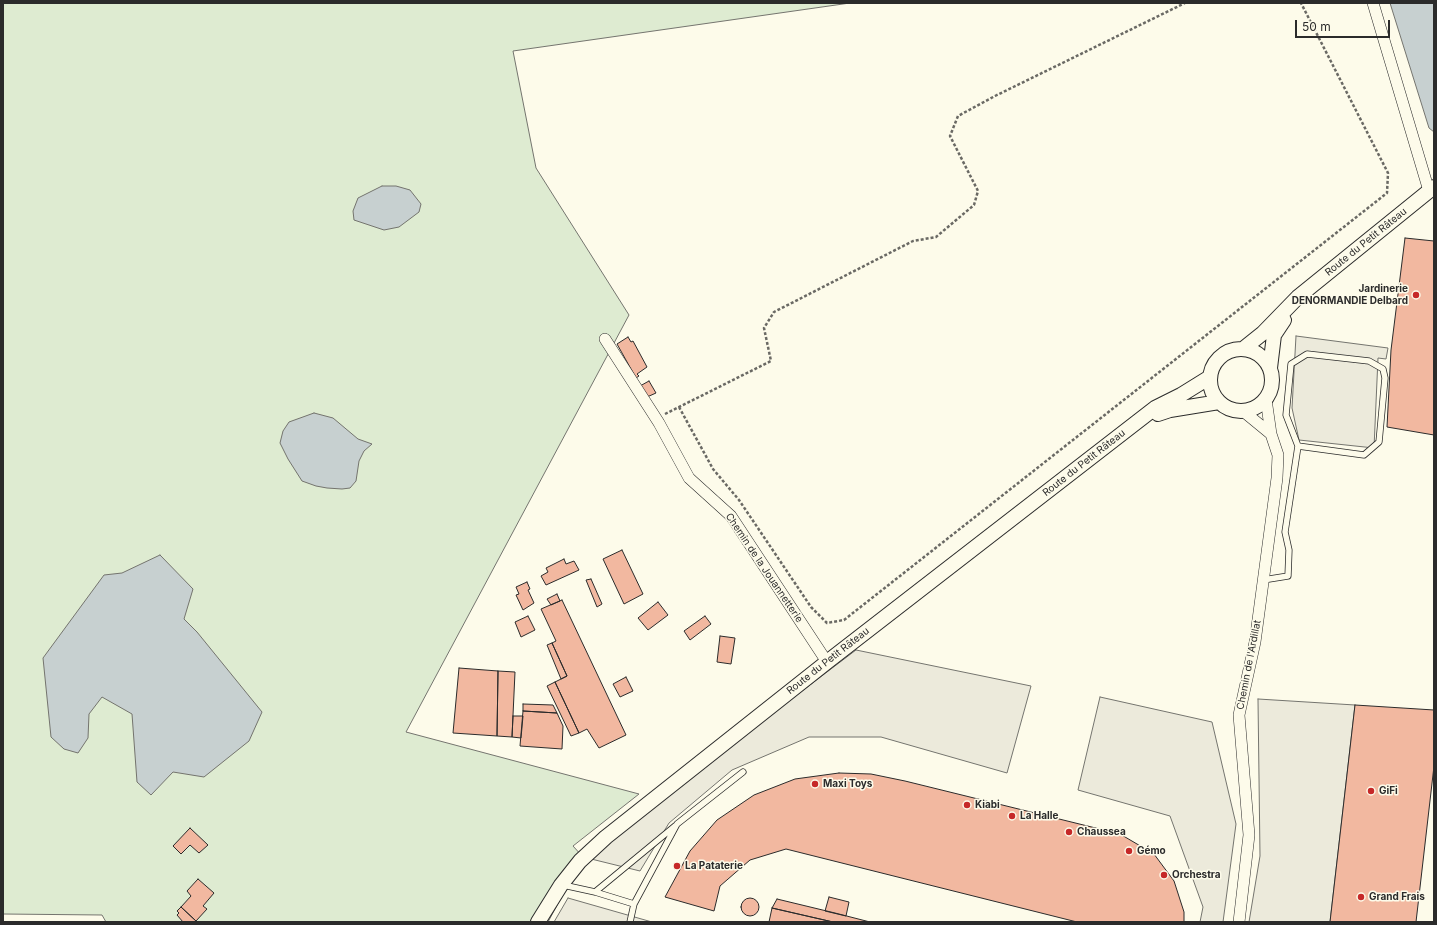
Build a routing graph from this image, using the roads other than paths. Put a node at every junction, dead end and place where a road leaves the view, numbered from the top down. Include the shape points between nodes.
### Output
1 (1373, 3) edge
2 (1432, 189) edge
3 (1298, 298) junction
4 (605, 339) dead end
5 (1243, 349) junction
6 (1270, 368) junction
7 (1210, 377) junction
8 (1266, 399) junction
9 (1219, 402) junction
10 (1243, 411) junction
11 (1139, 422) junction
12 (1271, 434) junction
13 (1298, 446) junction
14 (1263, 580) junction
15 (827, 662) junction
16 (743, 772) dead end
17 (678, 824) junction
18 (561, 885) junction
19 (595, 892) junction
20 (634, 904) junction
21 (538, 922) edge
22 (630, 922) edge
23 (1239, 922) edge

1 - 2 street
2 - 3 street, Route du Petit Râteau
3 - 5 street, Route du Petit Râteau
3 - 6 street, Route du Petit Râteau via 1274,335
4 - 15 street, Chemin de la Jouannetterie via 689,478 730,516
5 - 6 street via 1259,354
5 - 7 street via 1224,353 1215,364
6 - 8 street via 1272,378
7 - 9 street via 1213,395
7 - 11 street, Route du Petit Râteau via 1156,408
8 - 10 street via 1260,405
8 - 12 street, Chemin de l'Ardillat
9 - 10 street via 1226,407
9 - 11 street, Route du Petit Râteau via 1170,410
10 - 12 street
11 - 15 street, Route du Petit Râteau
12 - 14 street, Chemin de l'Ardillat via 1278,455 1277,478
13 - 13 lane via 1364,455 1379,442 1385,378 1383,369 1369,361 1307,354 1291,364 1286,415
13 - 14 lane via 1285,532 1289,550 1288,576
14 - 23 street, Chemin de l'Ardillat via 1255,642 1239,715 1249,835
15 - 18 street, Route du Petit Râteau via 606,837 580,861
16 - 17 lane
17 - 19 lane
17 - 20 lane
18 - 19 lane
18 - 21 street, Route du Petit Râteau
19 - 20 lane
20 - 22 lane

